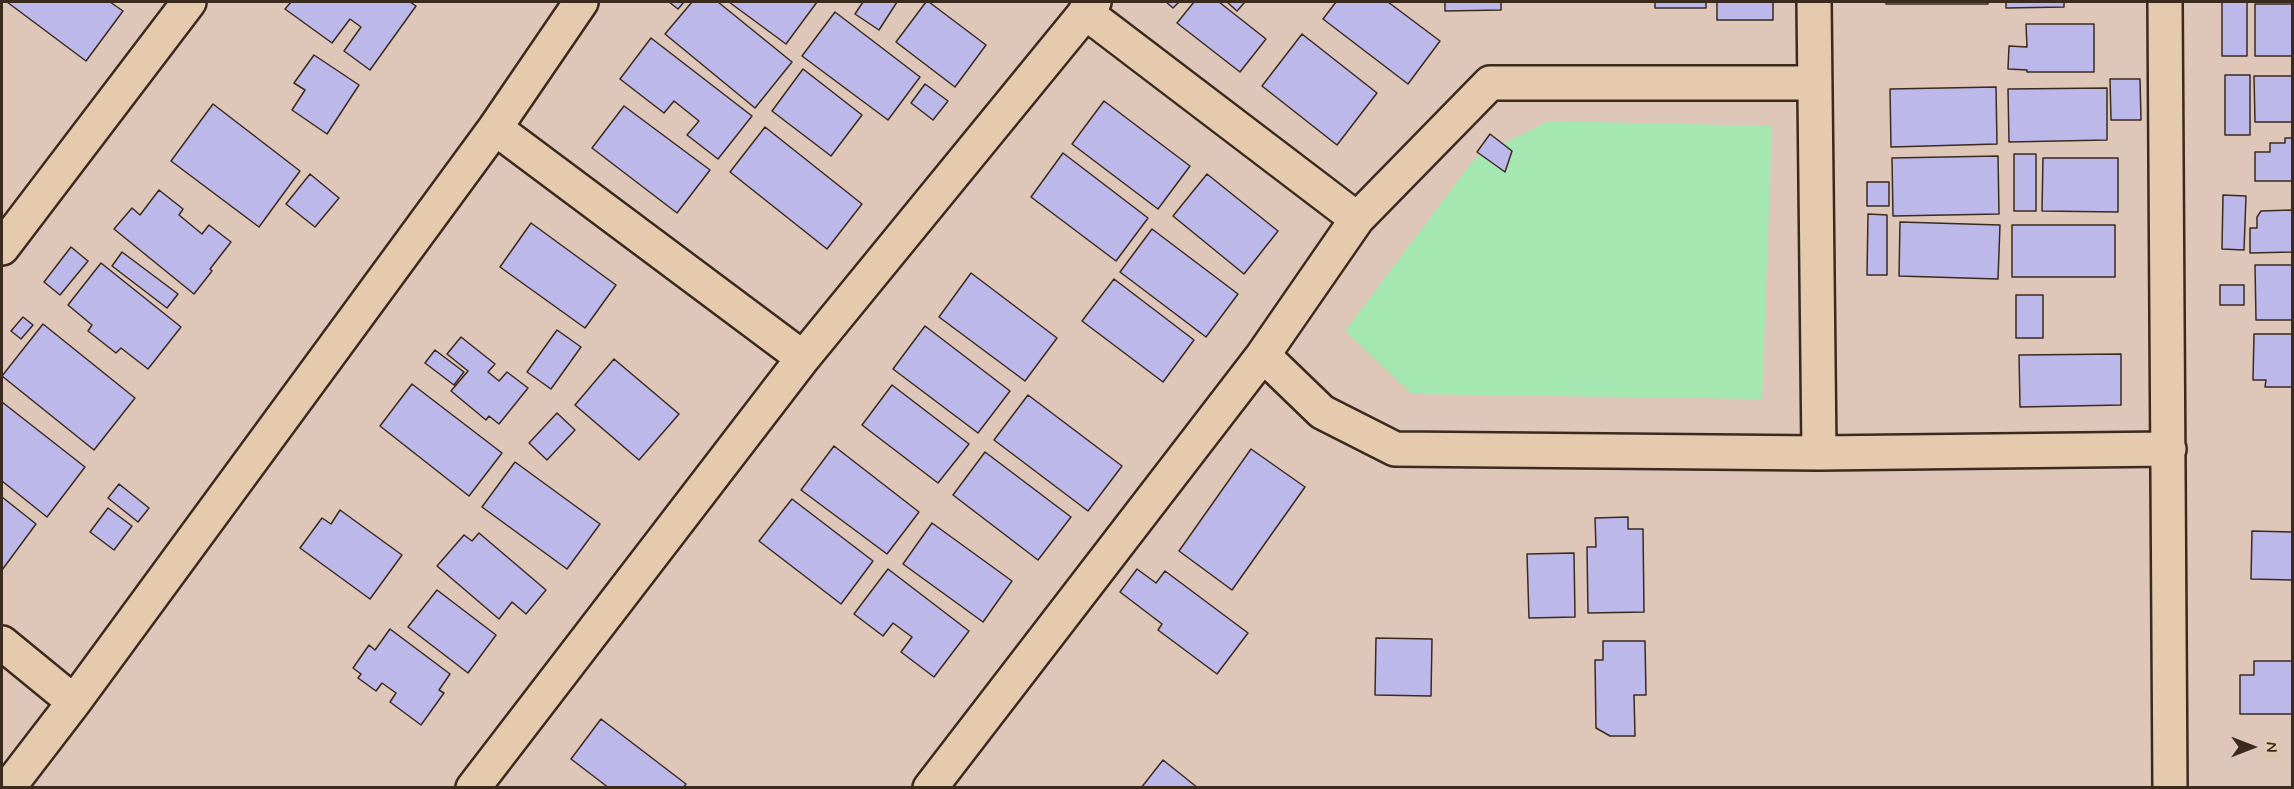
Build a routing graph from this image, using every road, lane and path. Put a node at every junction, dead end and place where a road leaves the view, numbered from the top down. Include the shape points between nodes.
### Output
1 (189, 2) edge
2 (580, 2) edge
3 (1814, 2) edge
4 (2165, 2) edge
5 (1089, 7) edge
6 (1814, 83) junction
7 (495, 128) junction
8 (1357, 219) junction
9 (2, 248) edge
10 (1263, 355) junction
11 (803, 358) junction
12 (2169, 449) junction
13 (1819, 453) junction
14 (2, 643) edge
15 (74, 702) junction
16 (8, 788) edge
17 (474, 788) edge
18 (930, 788) edge
19 (2170, 788) edge

1 - 9 street
2 - 7 street
3 - 6 street
4 - 12 street
5 - 8 street
5 - 11 street
6 - 8 street via 1490,83
6 - 13 street
7 - 11 street
7 - 15 street
8 - 10 street
10 - 13 street via 1322,412 1395,449
10 - 18 street
11 - 17 street
12 - 13 street
12 - 19 street
14 - 15 street
15 - 16 street

